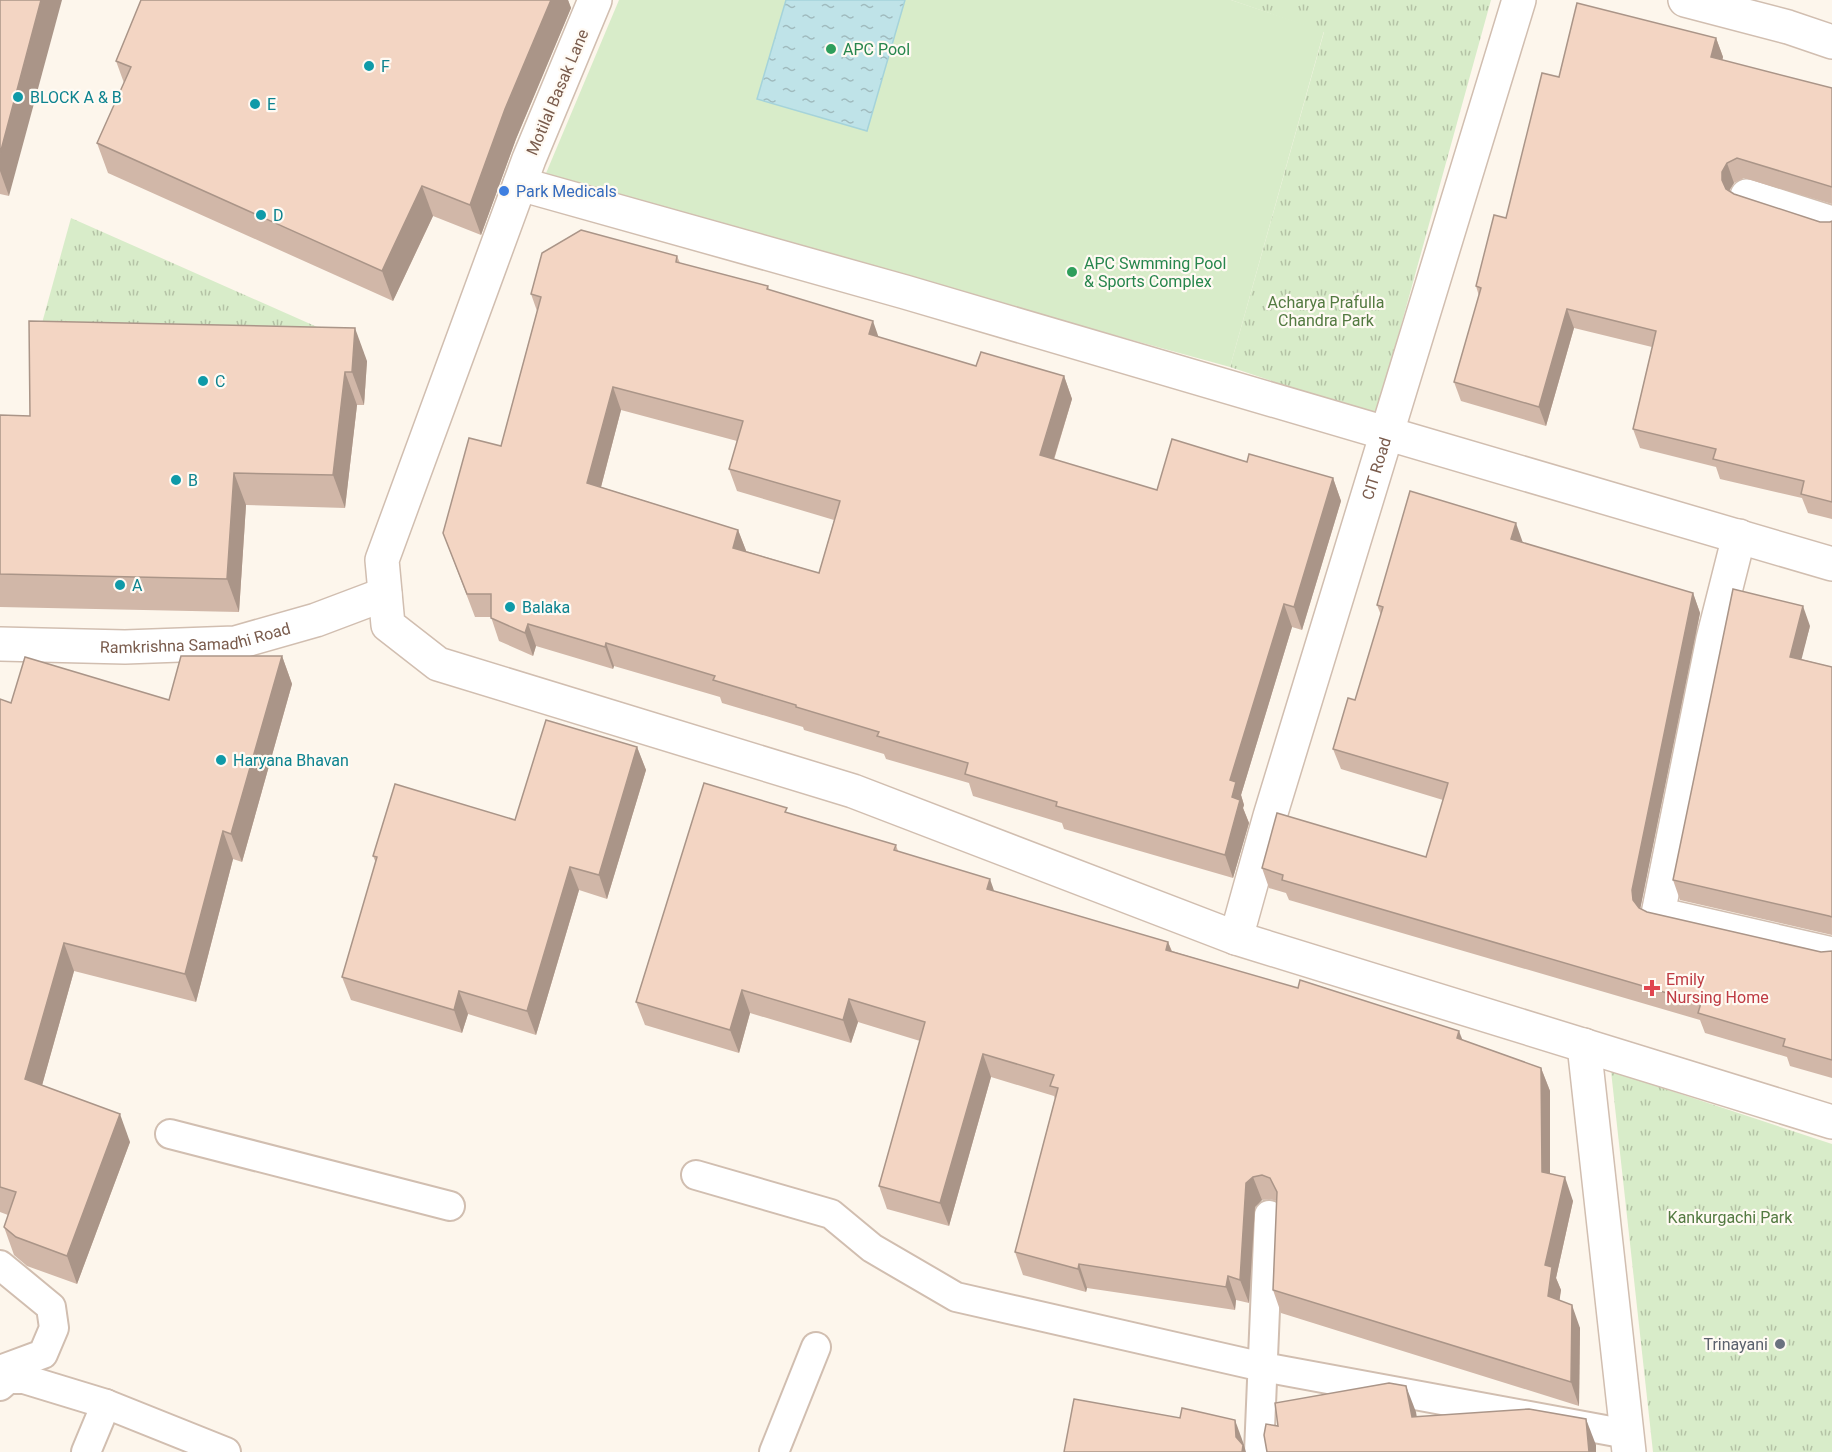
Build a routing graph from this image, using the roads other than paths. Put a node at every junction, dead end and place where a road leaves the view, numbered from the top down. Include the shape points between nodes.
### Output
1 (595, 0) edge
2 (1519, 0) edge
3 (1685, 0) edge
4 (1792, 14) edge
5 (1832, 42) edge
6 (520, 184) junction
7 (1747, 196) edge
8 (1832, 223) edge
9 (1387, 434) junction
10 (1740, 536) junction
11 (1832, 564) edge
12 (385, 594) junction
13 (0, 645) edge
14 (1236, 938) junction
15 (1832, 954) edge
16 (1584, 1045) junction
17 (1832, 1122) edge
18 (170, 1134) dead end
19 (696, 1175) dead end
20 (450, 1206) dead end
21 (1269, 1215) dead end
22 (0, 1265) edge
23 (816, 1347) dead end
24 (1263, 1367) junction
25 (0, 1370) edge
26 (0, 1386) edge
27 (106, 1404) junction
28 (1628, 1443) edge
29 (86, 1452) edge
30 (226, 1452) edge
31 (774, 1452) edge
32 (1259, 1452) edge

1 - 6 street, Motilal Basak Lane
2 - 9 street, CIT Road
3 - 4 street
4 - 5 street
6 - 9 street
6 - 12 street, Motilal Basak Lane via 382,560
7 - 8 street
9 - 10 street
9 - 14 street, CIT Road
10 - 11 street
10 - 15 street via 1713,639 1658,914
12 - 13 street, Ramkrishna Samadhi Road via 316,620 235,643 125,647
12 - 14 street, Motilal Basak Lane via 388,625 438,664 853,791
14 - 16 street, Motilal Basak Lane
16 - 17 street, Motilal Basak Lane
16 - 28 street
18 - 20 lane
19 - 24 lane via 831,1214 872,1248 956,1297
21 - 24 lane
22 - 25 lane via 51,1307 54,1328 43,1354
23 - 31 lane
24 - 28 lane
24 - 32 lane
26 - 27 lane via 8,1379 24,1379
27 - 29 lane
27 - 30 lane

